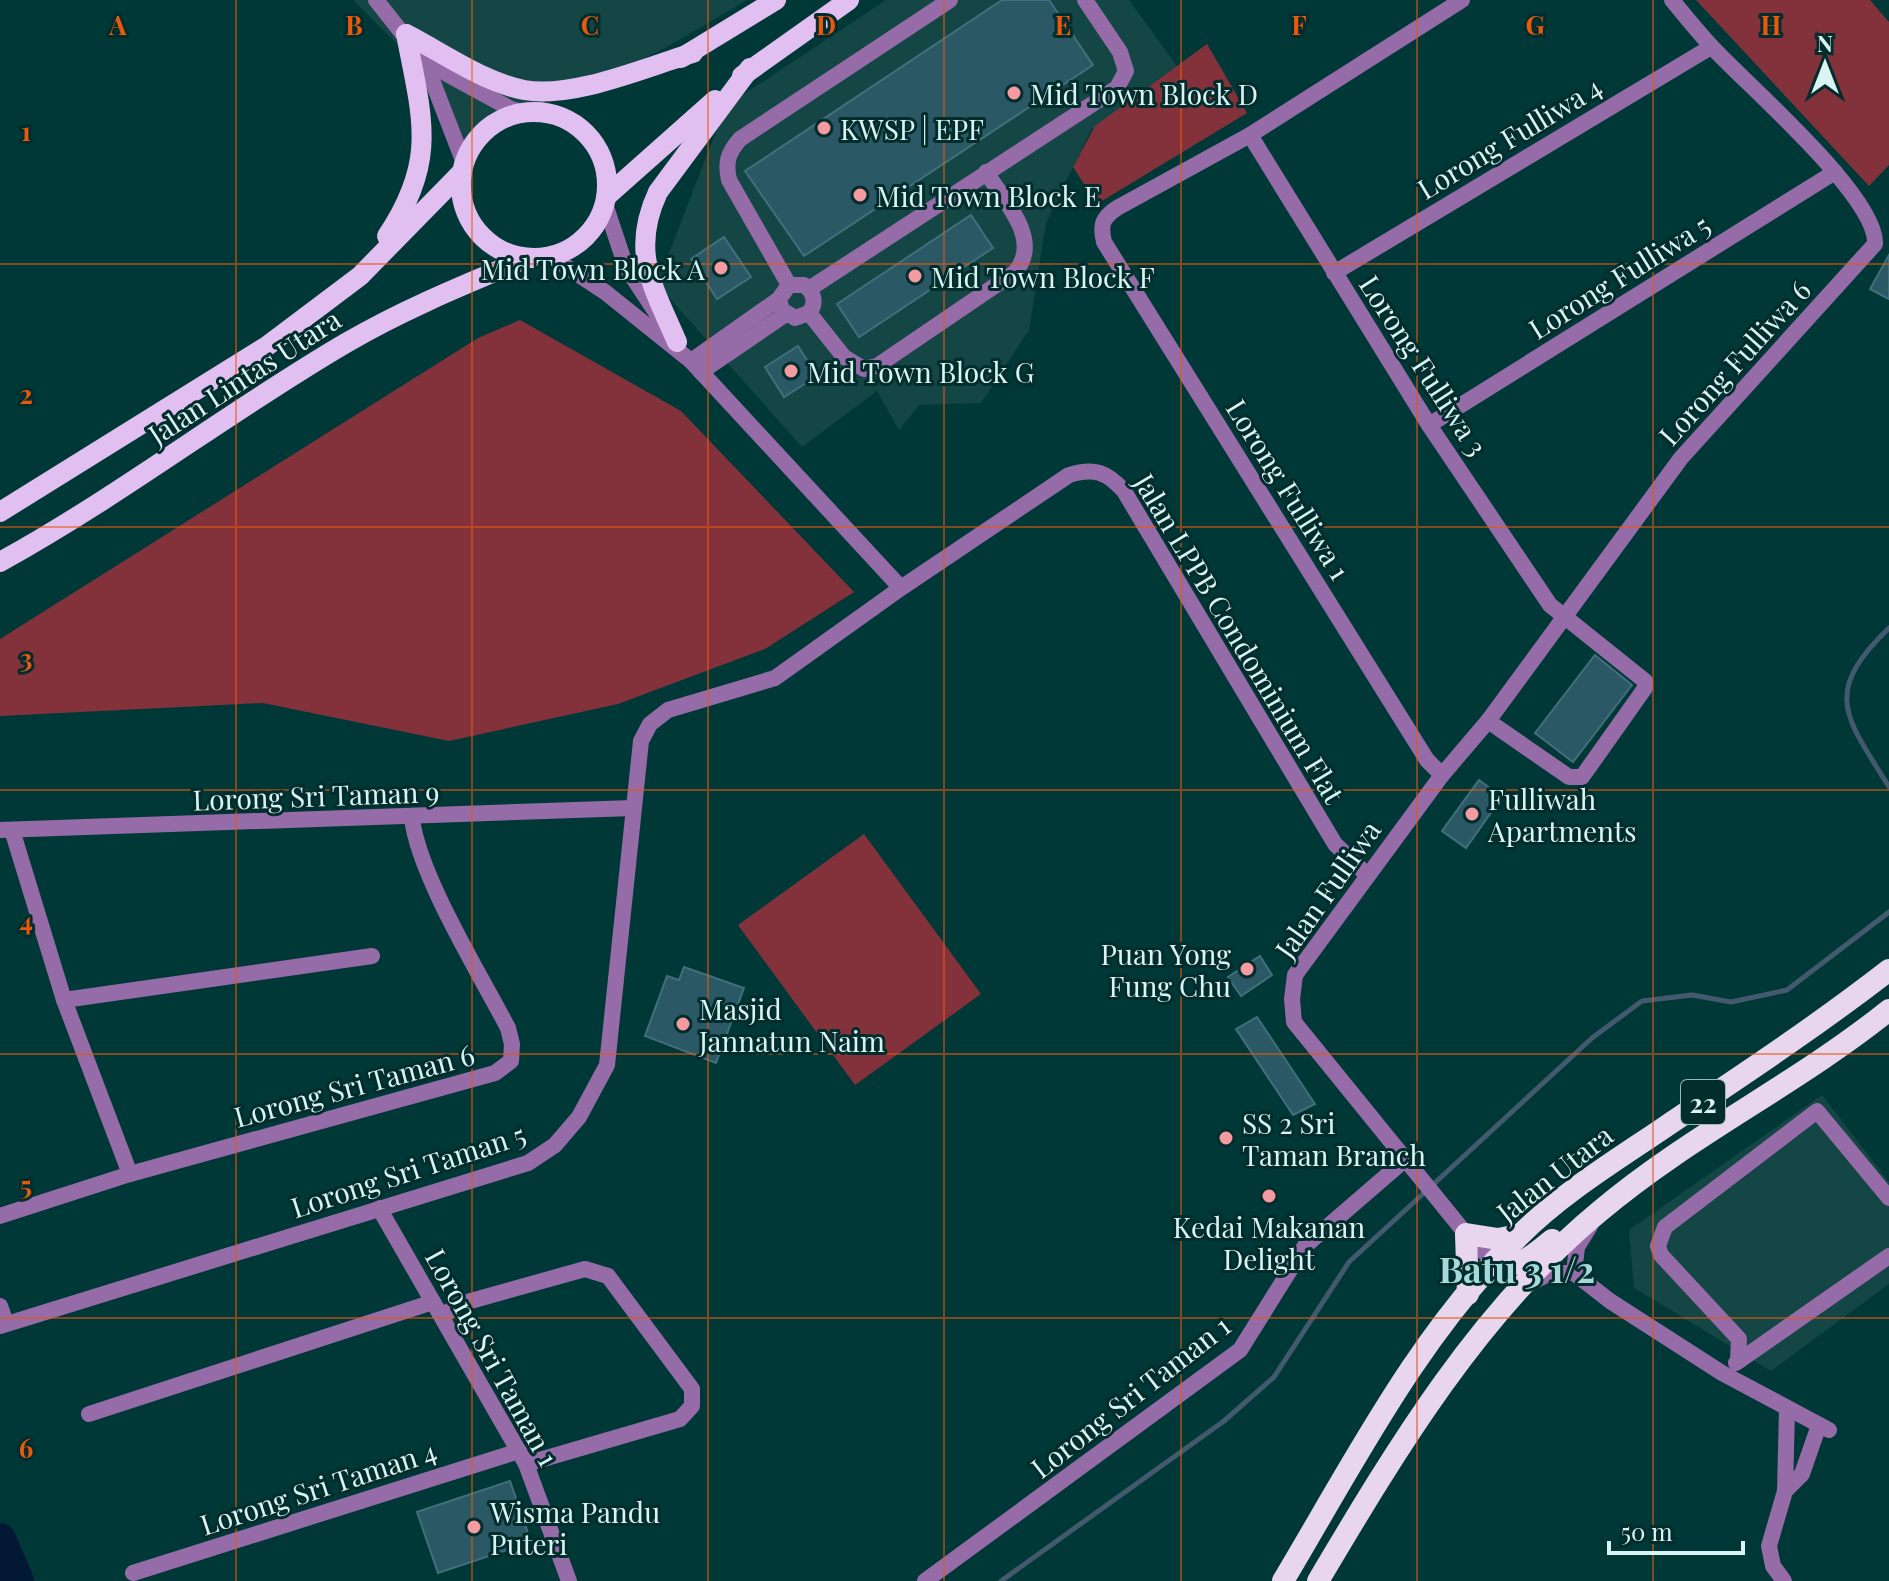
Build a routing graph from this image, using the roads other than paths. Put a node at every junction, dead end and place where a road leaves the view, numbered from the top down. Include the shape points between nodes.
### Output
1 (376, 0) edge
2 (776, 0) edge
3 (849, 0) edge
4 (950, 0) edge
5 (1085, 0) edge
6 (1462, 0) edge
7 (1672, 0) edge
8 (406, 34) junction
9 (1711, 47) junction
10 (693, 53) junction
11 (425, 62) junction
12 (750, 68) junction
13 (523, 112) junction
14 (548, 112) junction
15 (1250, 135) junction
16 (462, 168) junction
17 (986, 172) junction
18 (1835, 172) junction
19 (606, 200) junction
20 (550, 256) junction
21 (528, 258) junction
22 (1334, 273) junction
23 (360, 276) junction
24 (809, 289) junction
25 (784, 300) junction
26 (809, 313) junction
27 (689, 358) junction
28 (1429, 425) junction
29 (0, 512) edge
30 (0, 562) edge
31 (901, 588) junction
32 (1563, 616) junction
33 (775, 678) joint
34 (1488, 721) junction
35 (1442, 775) junction
36 (633, 808) junction
37 (412, 818) junction
38 (6, 830) edge
39 (1367, 875) junction
40 (372, 956) dead end
41 (1889, 970) edge
42 (64, 1000) junction
43 (1889, 1010) edge
44 (1407, 1158) junction
45 (130, 1174) junction
46 (1889, 1198) edge
47 (379, 1208) junction
48 (1598, 1212) junction
49 (0, 1216) edge
50 (1466, 1234) junction
51 (1519, 1235) junction
52 (1889, 1256) edge
53 (1494, 1262) junction
54 (1574, 1273) junction
55 (1515, 1293) junction
56 (1468, 1294) junction
57 (0, 1306) edge
58 (437, 1309) junction
59 (3, 1325) edge
60 (1734, 1333) junction
61 (1766, 1340) junction
62 (1738, 1361) junction
63 (1722, 1373) junction
64 (1787, 1410) junction
65 (89, 1414) dead end
66 (523, 1458) junction
67 (1785, 1491) junction
68 (133, 1573) dead end
69 (569, 1581) edge
70 (925, 1581) edge
71 (1283, 1581) edge
72 (1318, 1581) edge
73 (1784, 1581) edge

1 - 8 street
2 - 10 main road
3 - 12 main road
4 - 25 street via 729,151 729,180
5 - 17 street via 1120,52 1126,71 1117,88
6 - 15 street
7 - 9 street, Lorong Fulliwa 6
8 - 10 main road via 500,82 545,92
8 - 11 street
8 - 23 main road via 422,120 420,172 400,216
9 - 18 street, Lorong Fulliwa 6
9 - 22 street, Lorong Fulliwa 4
10 - 14 main road
11 - 13 street
11 - 16 street
12 - 19 main road
12 - 27 main road via 648,212 643,250 648,274
13 - 14 main road
13 - 16 main road via 497,121 476,139
14 - 19 main road via 574,122 594,142 606,167
15 - 22 street, Lorong Fulliwa 3
15 - 35 street, Lorong Fulliwa 1 via 1106,215 1100,226 1104,242 1427,760
16 - 21 main road via 462,198 477,229 505,252
16 - 23 main road, Jalan Lintas Utara
17 - 24 street
17 - 26 street via 1026,240 1024,262 1015,272 877,366 864,369 844,357
18 - 28 street, Lorong Fulliwa 5
18 - 32 street, Lorong Fulliwa 6 via 1876,230 1875,244 1681,458
19 - 20 main road via 585,238
19 - 27 street via 634,281
20 - 21 main road
20 - 27 street
21 - 30 main road, Jalan Lintas Utara via 345,343 57,531
22 - 28 street, Lorong Fulliwa 3
23 - 29 main road, Jalan Lintas Utara via 267,346
24 - 25 street via 799,283
24 - 26 street via 814,298
25 - 26 street via 800,318
25 - 27 street
27 - 31 street
28 - 32 street, Lorong Fulliwa 3 via 1550,605
31 - 33 street, Jalan LPPB Condominium Flat
31 - 39 street, Jalan LPPB Condominium Flat via 1069,475 1088,469 1113,479 1335,844
32 - 34 street, Lorong Fulliwa 6
32 - 34 street, Lorong Fulliwa 3 via 1645,681 1582,777 1569,777
33 - 36 street, Lorong Sri Taman 5 via 658,716 641,741
34 - 35 street, Lorong Fulliwa 6
35 - 39 street, Jalan Fulliwa
36 - 37 street, Lorong Sri Taman 9
36 - 47 street, Lorong Sri Taman 5 via 613,1031 607,1065 586,1106 555,1145 528,1163
37 - 38 street, Lorong Sri Taman 9
37 - 45 street, Lorong Sri Taman 6 via 413,835 433,883 508,1028 511,1061 495,1073
38 - 42 street
39 - 44 street, Jalan Fulliwa via 1295,975 1294,1022
40 - 42 street
41 - 51 highway, Jalan Utara / 22 via 1824,1021 1597,1173
42 - 45 street
43 - 48 highway, Jalan Utara / 22
44 - 50 street, Jalan Fulliwa
44 - 70 street, Lorong Sri Taman 1 via 1305,1246 1240,1350
45 - 49 street, Lorong Sri Taman 6
46 - 60 street via 1817,1111 1665,1227 1658,1246 1661,1255
47 - 58 street, Lorong Sri Taman 1
47 - 59 street, Lorong Sri Taman 5
48 - 53 highway via 1526,1260 1512,1265
48 - 54 street via 1577,1247
48 - 55 highway, Jalan Utara / 22
50 - 51 highway
50 - 53 street, Jalan Fulliwa
50 - 56 highway
51 - 53 highway, Jalan Utara / 22
52 - 61 street
53 - 56 highway, Jalan Utara / 22
54 - 55 street via 1550,1273
54 - 63 street
55 - 72 highway, Jalan Utara / 22 via 1444,1381
56 - 71 highway, Jalan Utara / 22 via 1396,1391
57 - 59 street
58 - 65 street
58 - 66 street, Lorong Sri Taman 1
58 - 66 street, Lorong Sri Taman 4 via 585,1269 598,1270 608,1276 692,1389 692,1406 680,1419
60 - 61 street
60 - 62 street via 1741,1345
61 - 62 street
62 - 63 street
63 - 64 street
64 - 67 street
64 - 67 street via 1824,1428 1802,1474
66 - 68 street, Lorong Sri Taman 4
66 - 69 street, Lorong Sri Taman 1
67 - 73 street via 1769,1546 1773,1566

